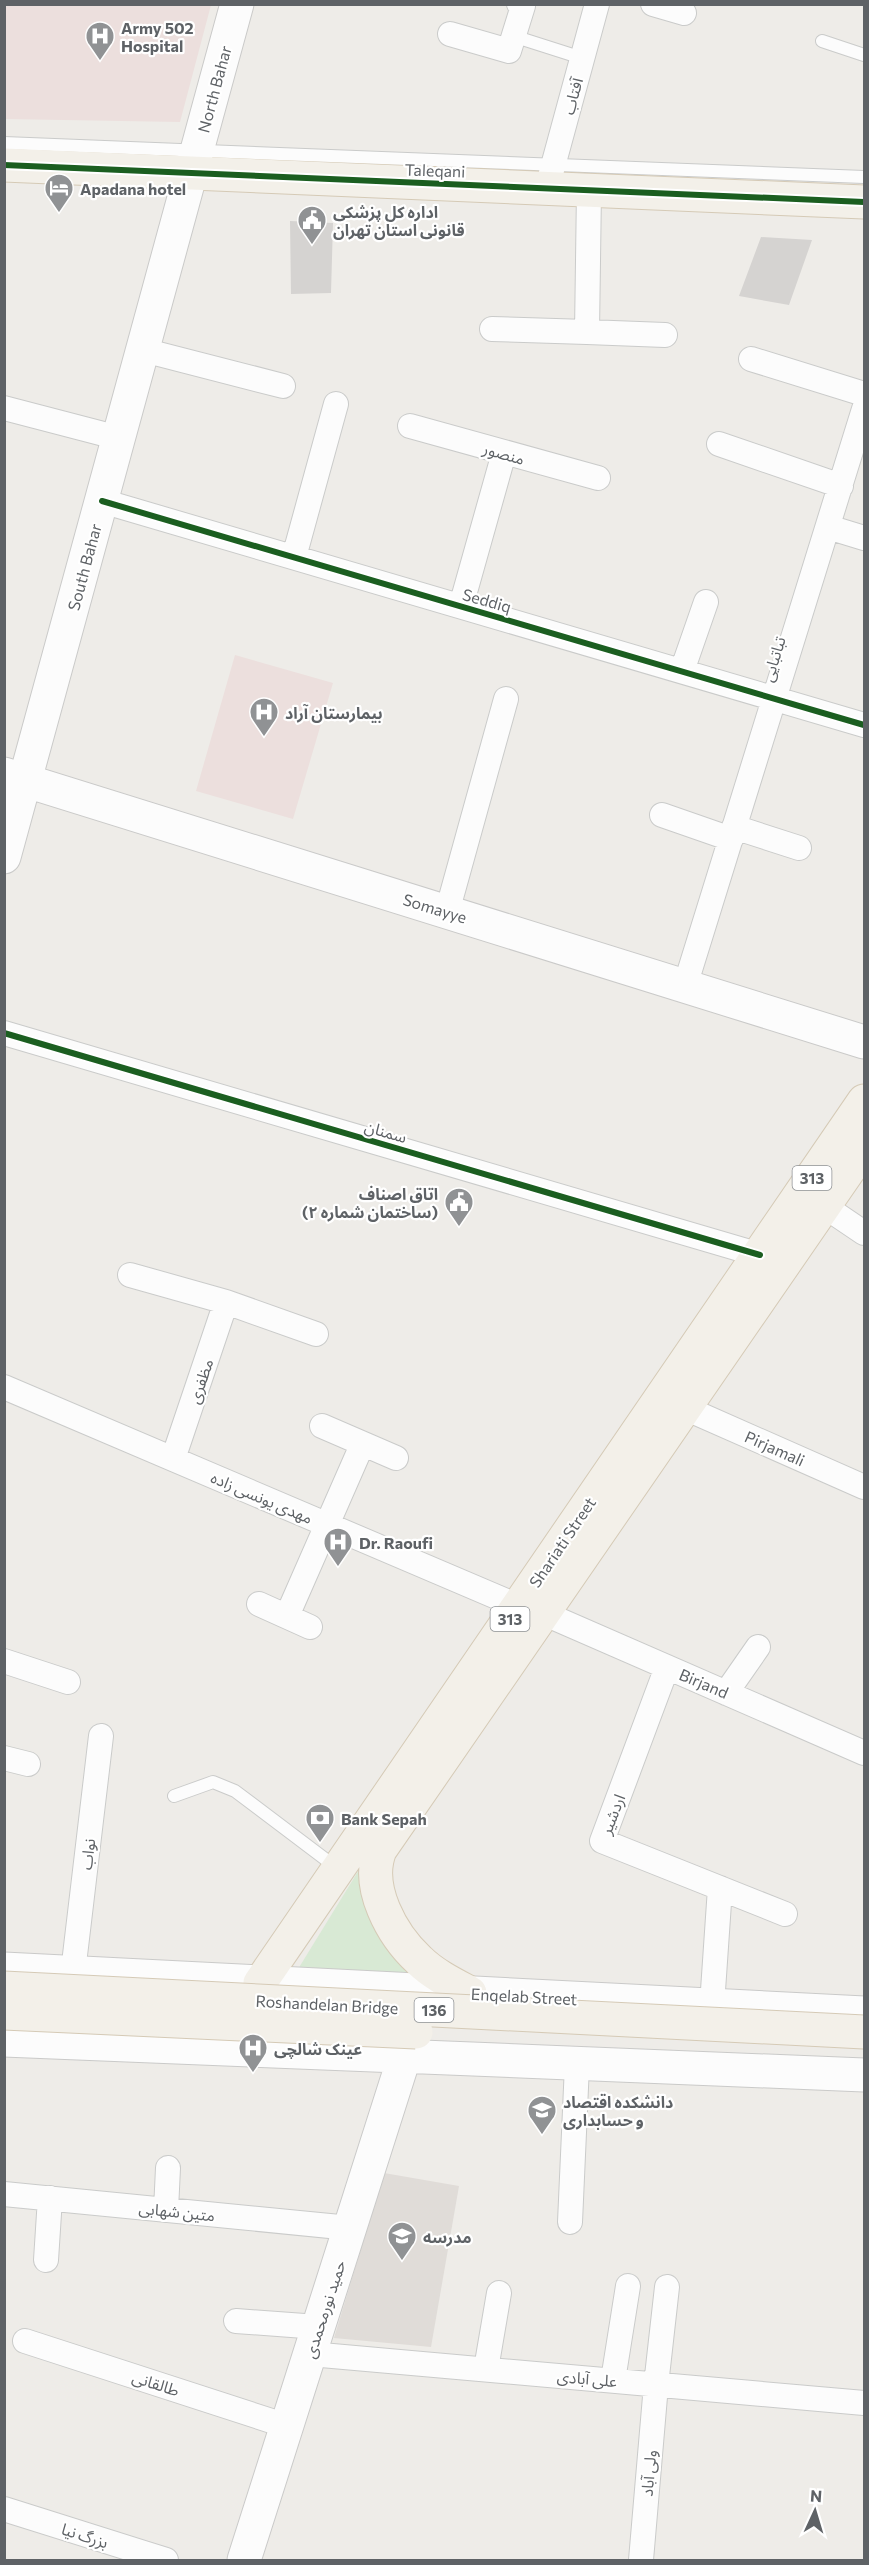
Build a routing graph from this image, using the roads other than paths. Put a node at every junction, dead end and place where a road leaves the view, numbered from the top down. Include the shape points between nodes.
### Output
1 (237, 4) edge
2 (519, 4) edge
3 (597, 4) edge
4 (653, 4) edge
5 (684, 14) dead end
6 (450, 34) dead end
7 (513, 36) junction
8 (822, 40) dead end
9 (864, 55) edge
10 (582, 58) junction
11 (4, 142) edge
12 (194, 162) junction
13 (4, 165) edge
14 (550, 176) junction
15 (864, 177) edge
16 (590, 190) junction
17 (864, 202) edge
18 (492, 330) dead end
19 (587, 332) junction
20 (665, 335) dead end
21 (143, 350) junction
22 (751, 359) dead end
23 (283, 386) dead end
24 (864, 394) edge
25 (336, 404) dead end
26 (4, 408) edge
27 (864, 409) edge
28 (410, 426) dead end
29 (119, 438) junction
30 (719, 444) dead end
31 (504, 453) junction
32 (598, 478) dead end
33 (841, 486) junction
34 (102, 501) junction
35 (828, 527) junction
36 (864, 538) edge
37 (294, 557) junction
38 (706, 602) dead end
39 (460, 606) junction
40 (682, 672) junction
41 (774, 698) junction
42 (506, 699) dead end
43 (864, 725) edge
44 (15, 777) edge
45 (662, 815) dead end
46 (733, 833) junction
47 (799, 848) dead end
48 (4, 857) edge
49 (447, 912) junction
50 (685, 986) junction
51 (4, 1033) edge
52 (864, 1042) edge
53 (864, 1101) edge
54 (864, 1148) edge
55 (824, 1206) junction
56 (864, 1233) edge
57 (760, 1255) junction
58 (130, 1275) dead end
59 (226, 1302) junction
60 (316, 1334) dead end
61 (4, 1387) edge
62 (685, 1408) junction
63 (322, 1426) dead end
64 (363, 1445) junction
65 (396, 1458) dead end
66 (173, 1459) junction
67 (864, 1487) edge
68 (327, 1525) junction
69 (259, 1604) dead end
70 (531, 1610) junction
71 (287, 1616) junction
72 (310, 1628) dead end
73 (758, 1647) dead end
74 (4, 1661) edge
75 (667, 1667) junction
76 (68, 1682) dead end
77 (726, 1693) junction
78 (101, 1736) dead end
79 (864, 1753) edge
80 (4, 1758) edge
81 (28, 1764) dead end
82 (174, 1796) dead end
83 (338, 1869) junction
84 (720, 1888) junction
85 (785, 1914) dead end
86 (4, 1969) edge
87 (73, 1972) junction
88 (260, 1983) junction
89 (4, 1988) edge
90 (470, 1993) junction
91 (712, 2006) junction
92 (4, 2013) edge
93 (864, 2013) edge
94 (864, 2031) edge
95 (4, 2040) edge
96 (285, 2053) junction
97 (864, 2053) edge
98 (404, 2058) junction
99 (576, 2065) junction
100 (864, 2075) edge
101 (168, 2168) dead end
102 (4, 2194) edge
103 (51, 2198) junction
104 (166, 2210) junction
105 (570, 2222) dead end
106 (350, 2228) junction
107 (46, 2260) dead end
108 (628, 2286) dead end
109 (667, 2287) dead end
110 (499, 2293) dead end
111 (236, 2321) dead end
112 (314, 2340) junction
113 (25, 2341) dead end
114 (486, 2369) junction
115 (613, 2380) junction
116 (656, 2385) junction
117 (864, 2403) edge
118 (287, 2426) junction
119 (4, 2510) edge
120 (166, 2560) edge
121 (244, 2560) edge
122 (641, 2560) edge

1 - 12 main road, North Bahar
2 - 7 street via 523,6
3 - 10 street, آفتاب
4 - 5 street
6 - 7 street via 509,51
7 - 10 lane
8 - 9 lane
10 - 14 street, آفتاب
11 - 12 lane
12 - 13 main road, Taleqani
12 - 14 main road, Taleqani
12 - 21 main road, South Bahar
14 - 15 lane
14 - 16 main road, Taleqani
16 - 17 main road, Taleqani
16 - 19 street
18 - 19 street
19 - 20 street
21 - 23 street
21 - 29 main road, South Bahar
22 - 24 street
25 - 37 street
26 - 29 street
27 - 33 street, تباتبایی
28 - 31 street, منصور
29 - 34 main road, South Bahar
30 - 33 street
31 - 32 street, منصور
31 - 39 street
33 - 35 street, تباتبایی
34 - 37 street, Seddiq
34 - 44 main road, South Bahar
35 - 36 street
35 - 41 street, تباتبایی
37 - 39 street, Seddiq
38 - 40 street
39 - 40 street, Seddiq
40 - 41 street, Seddiq
41 - 43 street, Seddiq
41 - 46 street, تباتبایی
42 - 49 street
44 - 48 main road, South Bahar
44 - 49 main road, Somayye
45 - 46 street
46 - 47 street
46 - 50 street, تباتبایی
49 - 50 main road, Somayye
50 - 52 main road, Somayye
51 - 57 street, سمنان
53 - 57 main road, Shariati Street / 313
54 - 55 main road, Shariati Street / 313
55 - 56 street
55 - 62 main road, Shariati Street / 313
57 - 70 main road, Shariati Street / 313
58 - 59 street
59 - 60 street
59 - 66 street, مظفری
61 - 66 street, مهدی یونسی زاده
62 - 67 street, Pirjamali
62 - 70 main road, Shariati Street / 313
63 - 64 street
64 - 65 street
64 - 68 street
66 - 68 street, مهدی یونسی زاده
68 - 70 street, مهدی یونسی زاده
68 - 71 street
69 - 71 street
70 - 75 street, Birjand
70 - 83 main road, Shariati Street / 313
70 - 90 main road, Shariati Street / 313 via 376,1860 383,1907 404,1943 429,1969
71 - 72 street
73 - 77 street
74 - 76 street
75 - 77 street, Birjand
75 - 84 street, اردشیر via 602,1841
77 - 79 street, Birjand
78 - 87 street, نواب
80 - 81 street
82 - 83 lane via 213,1782 235,1791
83 - 88 main road, Shariati Street / 313
84 - 85 street, اردشیر
84 - 91 street
86 - 87 main road, Enqelab Street
87 - 88 main road, Enqelab Street
88 - 90 main road, Enqelab Street
88 - 96 main road via 257,1995 262,2024 273,2045
89 - 94 main road, Roshandelan Bridge / 136, bridge
90 - 91 main road, Enqelab Street
91 - 93 main road, Enqelab Street
92 - 97 main road, Roshandelan Bridge / 136, bridge
95 - 96 main road
96 - 98 main road
98 - 99 main road
98 - 106 main road, حمید نورمحمدی
99 - 100 main road
99 - 105 street
101 - 104 street
102 - 103 street, متین شهابی
103 - 104 street, متین شهابی
103 - 107 street
104 - 106 street, متین شهابی
106 - 112 main road, حمید نورمحمدی
108 - 115 street
109 - 116 street, ولی آباد
110 - 114 street
111 - 112 street, علی آبادی
112 - 114 street, علی آبادی
112 - 118 main road, حمید نورمحمدی
113 - 118 street, طالقانی
114 - 115 street, علی آبادی
115 - 116 street, علی آبادی
116 - 117 street, علی آبادی
116 - 122 street, ولی آباد
118 - 121 main road, حمید نورمحمدی
119 - 120 street, بزرگ نیا

